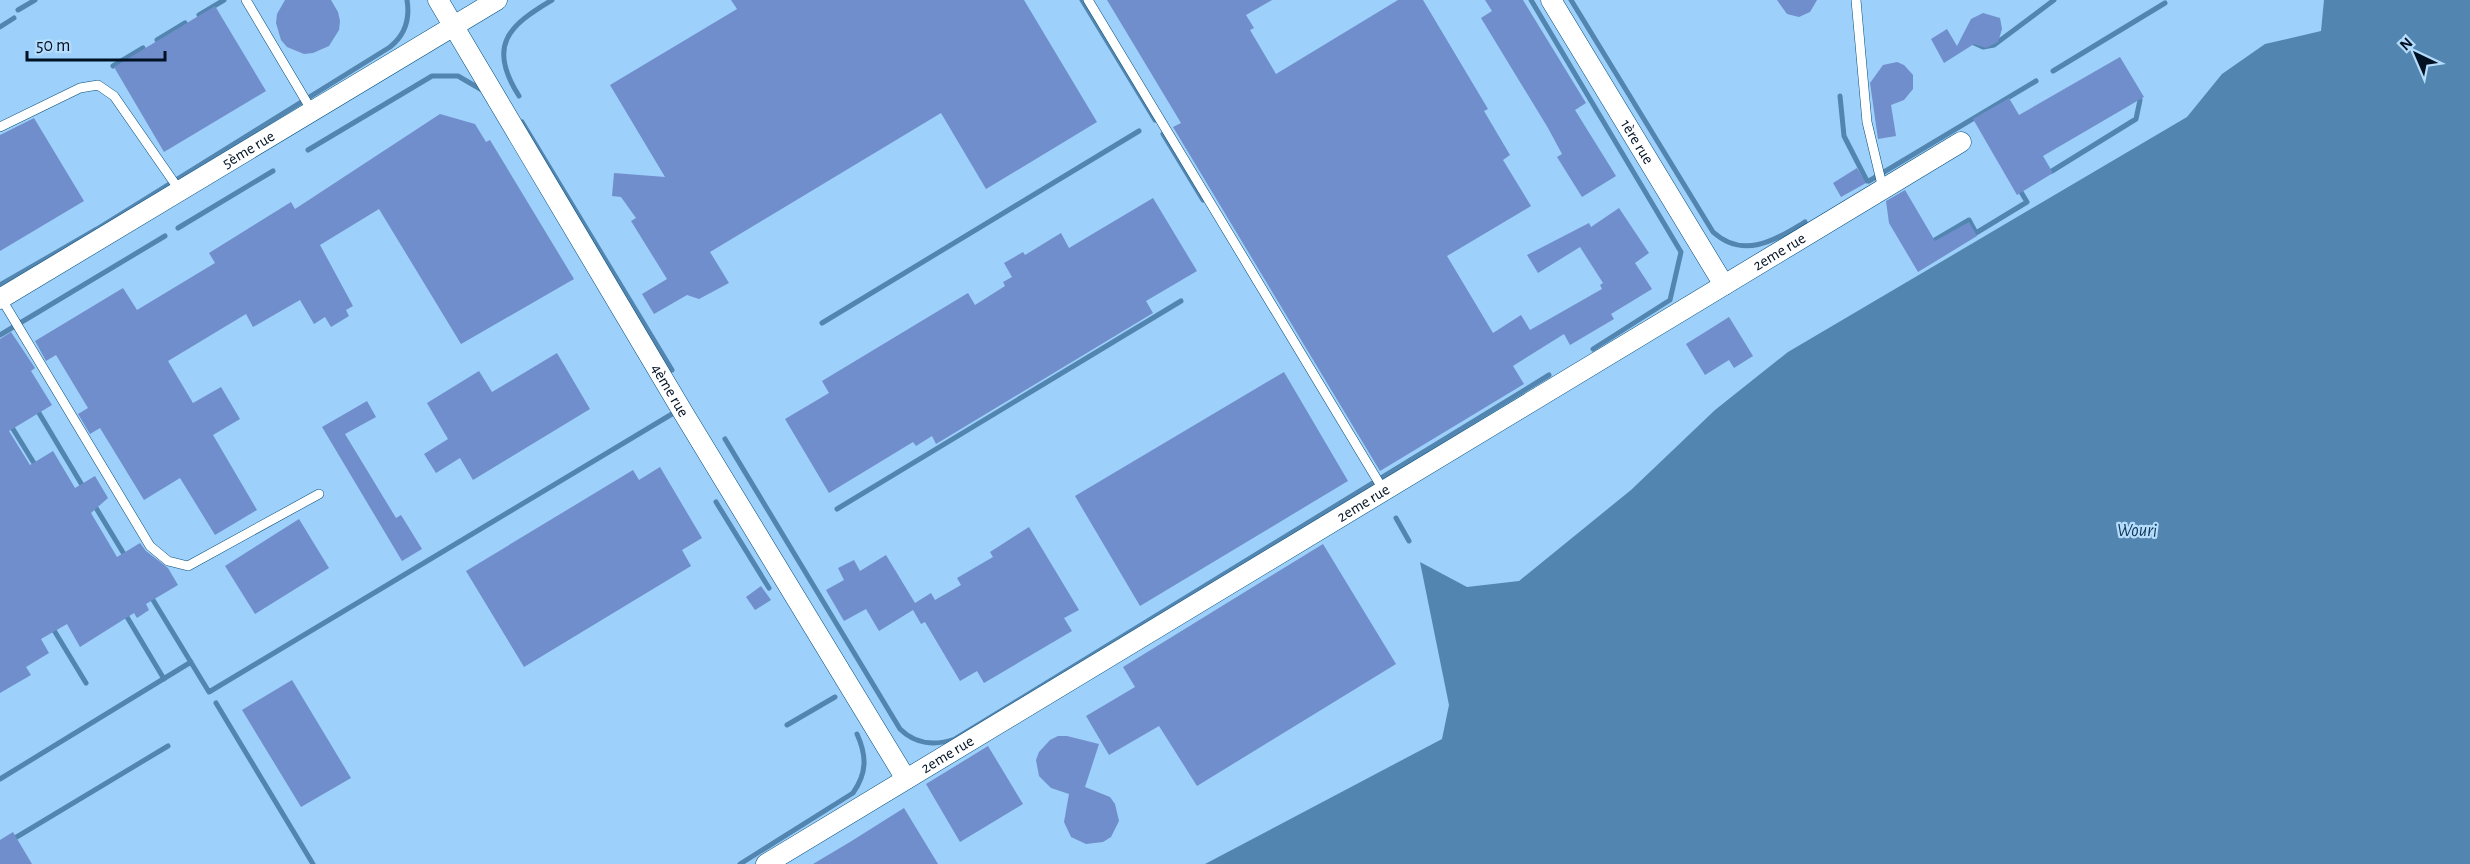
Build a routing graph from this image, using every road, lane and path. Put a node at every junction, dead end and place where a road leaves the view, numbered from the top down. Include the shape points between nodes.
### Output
1 (246, 0) edge
2 (438, 0) edge
3 (497, 0) edge
4 (1088, 0) edge
5 (1551, 0) edge
6 (1856, 0) edge
7 (454, 26) junction
8 (312, 111) junction
9 (0, 127) edge
10 (1961, 142) dead end
11 (1883, 189) junction
12 (180, 191) junction
13 (1724, 285) junction
14 (0, 299) edge
15 (1384, 491) junction
16 (319, 494) dead end
17 (906, 779) junction
18 (766, 864) edge

1 - 8 lane
2 - 7 street, 4ème rue
3 - 7 street, 5ème rue
4 - 15 lane
5 - 13 street, 1ère rue
6 - 11 lane via 1867,122
7 - 8 street, 5ème rue
7 - 17 street, 4ème rue
8 - 12 street, 5ème rue
9 - 12 lane via 80,88 98,85 114,96
10 - 11 street, 2eme rue
11 - 13 street, 2eme rue
12 - 14 street, 5ème rue
13 - 15 street, 2eme rue
14 - 16 lane via 150,546 168,561 188,566
15 - 17 street, 2eme rue
17 - 18 street, 2eme rue

